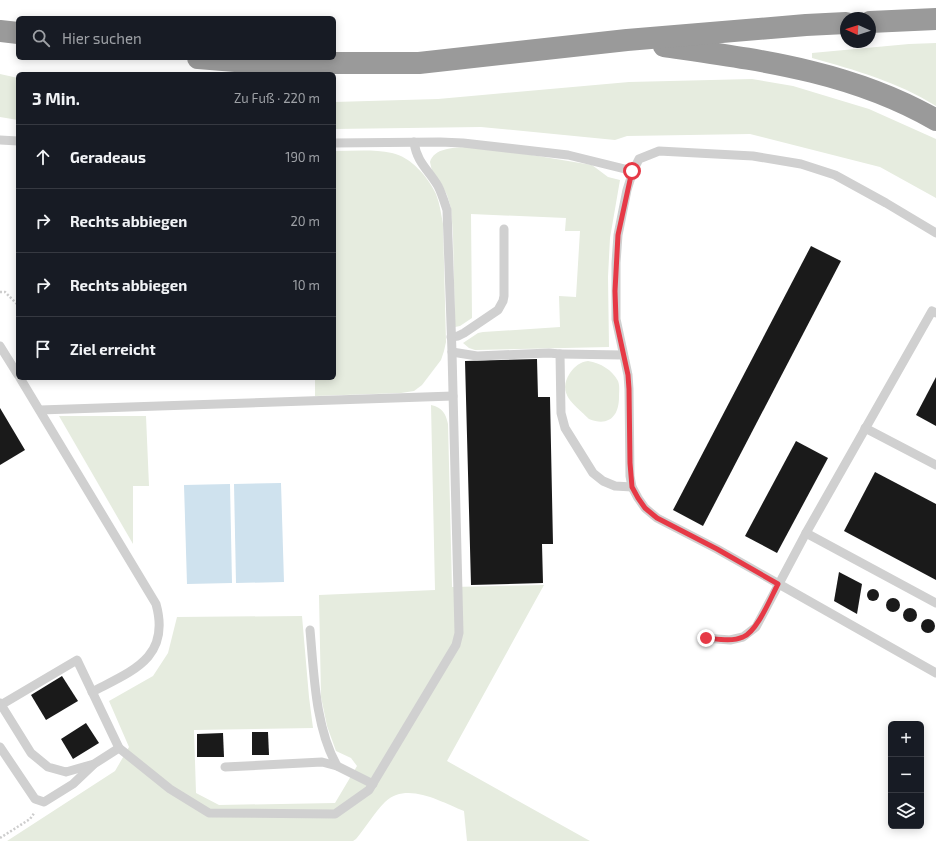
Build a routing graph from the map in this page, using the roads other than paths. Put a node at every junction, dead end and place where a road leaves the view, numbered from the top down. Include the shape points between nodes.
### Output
1 (936, 19) edge
2 (876, 22) edge
3 (840, 23) edge
4 (0, 30) edge
5 (16, 33) edge
6 (627, 40) junction
7 (223, 60) edge
8 (936, 120) edge
9 (0, 140) edge
10 (16, 141) edge
11 (336, 142) edge
12 (414, 142) junction
13 (632, 171) junction
14 (504, 229) dead end
15 (936, 233) edge
16 (936, 314) edge
17 (452, 337) junction
18 (0, 346) edge
19 (452, 352) junction
20 (560, 354) junction
21 (623, 355) junction
22 (16, 372) edge
23 (21, 380) edge
24 (453, 396) junction
25 (40, 410) junction
26 (865, 428) junction
27 (936, 465) edge
28 (632, 487) junction
29 (806, 533) junction
30 (778, 584) junction
31 (936, 602) edge
32 (310, 630) dead end
33 (706, 638) dead end
34 (936, 673) edge
35 (92, 692) junction
36 (1, 704) edge
37 (0, 747) edge
38 (119, 748) junction
39 (94, 764) junction
40 (336, 766) junction
41 (225, 767) dead end
42 (373, 784) junction

1 - 2 highway
3 - 6 highway
4 - 5 highway
6 - 7 highway via 419,63 260,63
6 - 8 highway via 766,61 811,71 864,86
9 - 10 lane
11 - 12 lane
12 - 13 lane via 463,143 568,155
12 - 17 lane via 417,155 437,185 447,210
13 - 15 lane via 639,159 659,152 753,156 801,164 835,175
13 - 21 lane via 618,235 616,262 616,320
14 - 17 lane via 504,296 501,306 464,333
16 - 26 lane via 932,311
17 - 19 lane
18 - 22 lane
19 - 20 lane via 477,356
19 - 24 lane
20 - 21 lane
20 - 28 lane via 561,413 564,428 593,473 615,486
21 - 28 lane via 629,389
23 - 25 lane
24 - 25 lane
24 - 42 lane via 459,633 456,645
25 - 35 lane via 156,604 159,615 157,639 145,661 136,669
26 - 27 lane
26 - 29 lane
28 - 30 lane via 645,508 657,518
29 - 30 lane
29 - 31 lane
30 - 33 lane via 756,626 744,637 730,640
30 - 34 lane
32 - 40 lane via 317,700 328,751
35 - 36 lane via 77,660
35 - 38 lane
36 - 39 lane via 31,753 48,767 66,772
37 - 39 lane via 35,799 44,802 73,784
38 - 39 lane
38 - 42 lane via 170,789 209,813 336,814 369,790
40 - 41 lane via 322,762
40 - 42 lane

